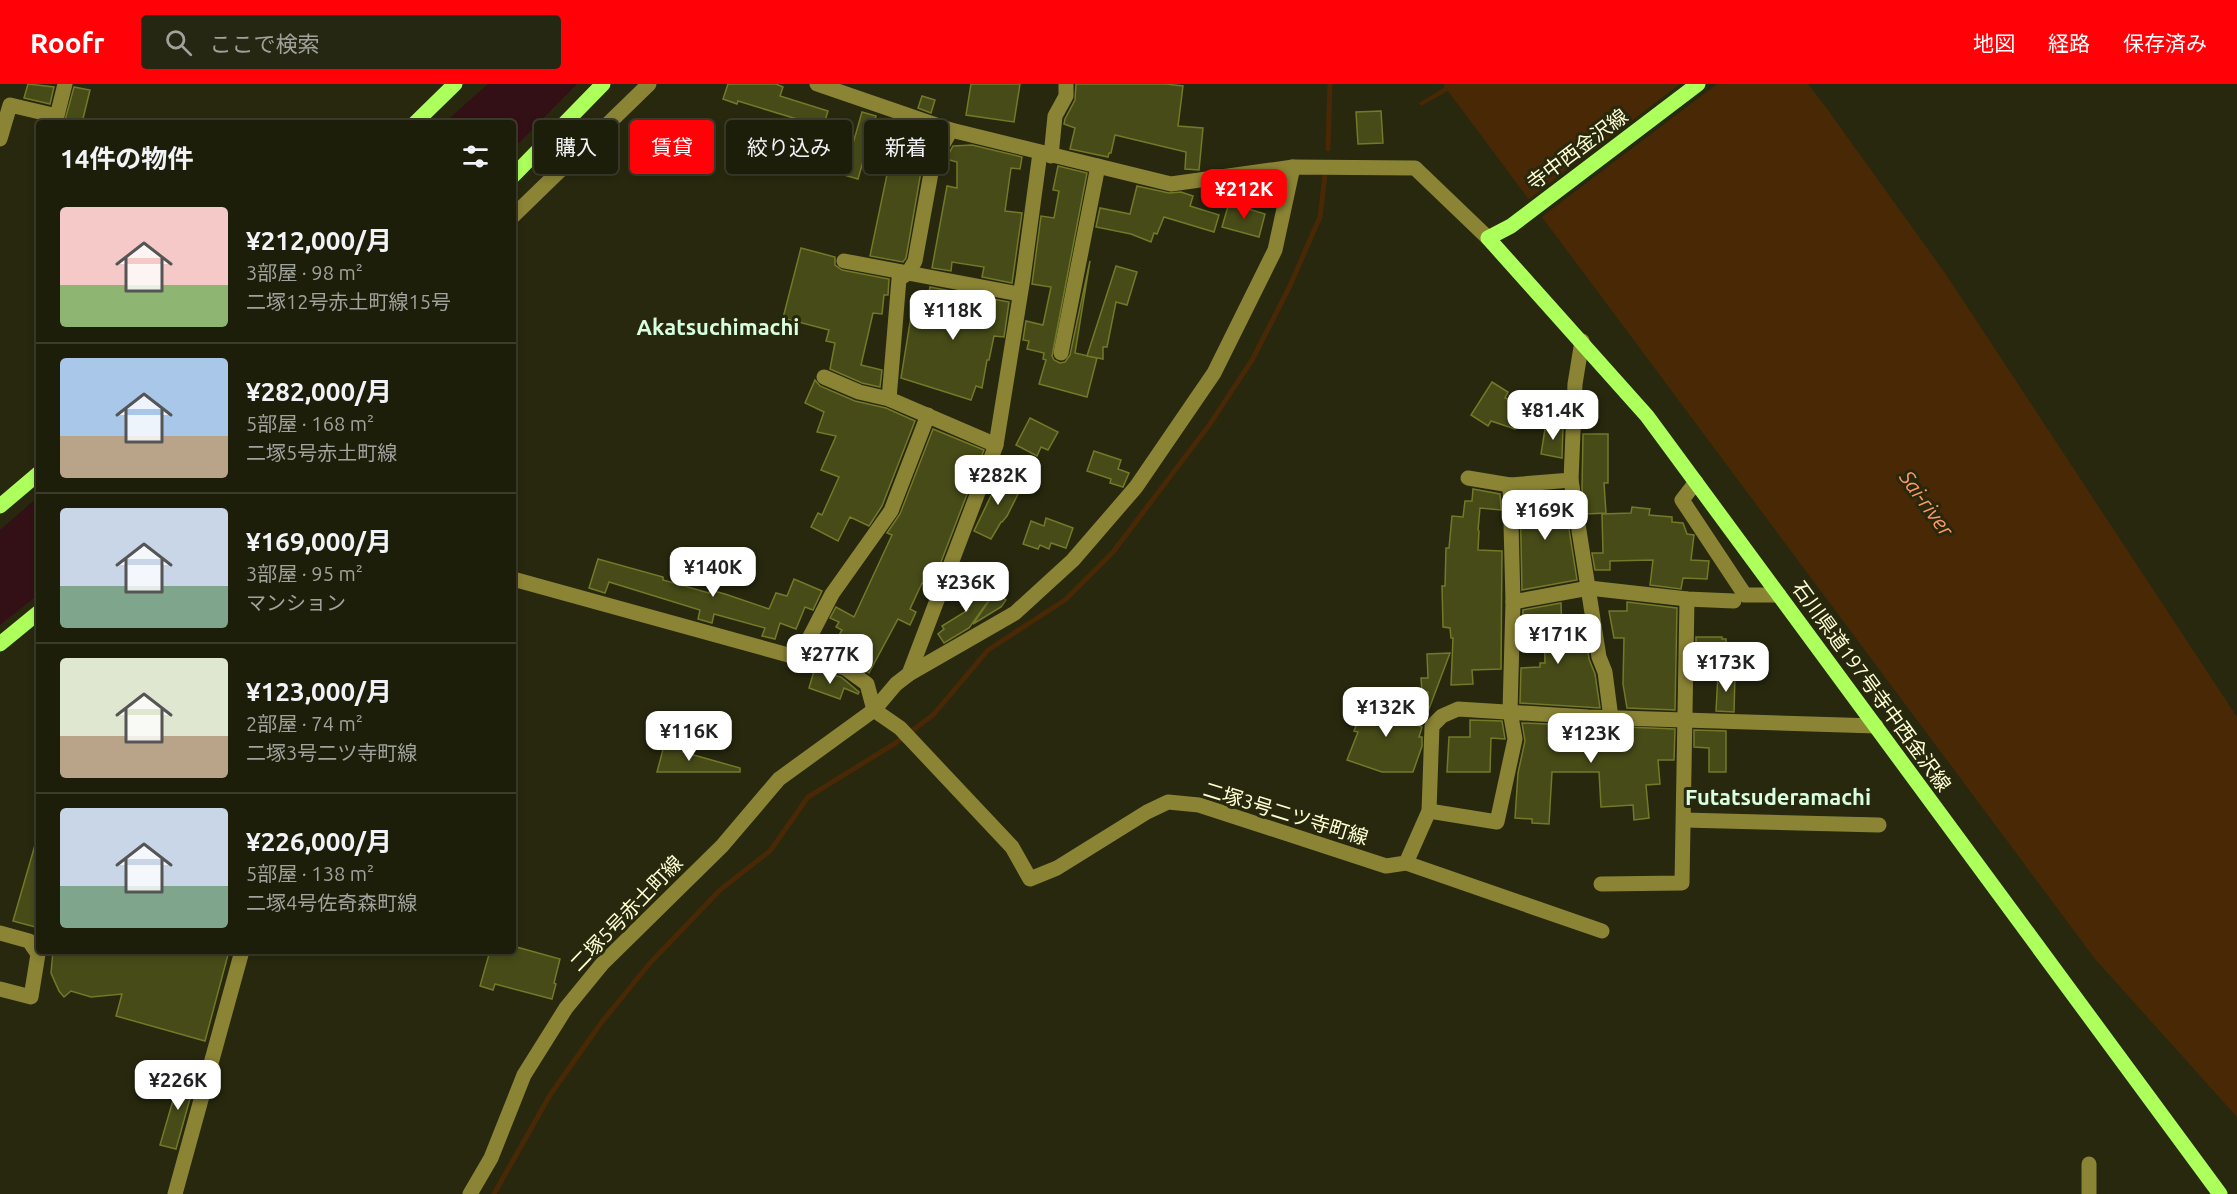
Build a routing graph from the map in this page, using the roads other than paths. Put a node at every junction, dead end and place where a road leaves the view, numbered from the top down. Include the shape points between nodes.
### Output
1 (65, 84) edge
2 (455, 84) edge
3 (603, 84) edge
4 (649, 84) edge
5 (817, 84) edge
6 (1066, 84) edge
7 (1698, 84) edge
8 (418, 120) edge
9 (951, 130) junction
10 (0, 139) edge
11 (1045, 154) junction
12 (1098, 166) junction
13 (1293, 167) junction
14 (516, 173) edge
15 (516, 213) edge
16 (1488, 238) junction
17 (844, 261) dead end
18 (908, 273) junction
19 (1019, 294) junction
20 (1582, 341) junction
21 (1061, 353) dead end
22 (824, 377) dead end
23 (889, 399) junction
24 (928, 415) junction
25 (996, 445) junction
26 (36, 476) edge
27 (1468, 478) dead end
28 (1571, 480) junction
29 (1696, 482) junction
30 (1510, 485) junction
31 (0, 506) edge
32 (516, 580) edge
33 (1589, 588) junction
34 (1779, 595) junction
35 (1687, 599) junction
36 (1734, 601) dead end
37 (1513, 602) junction
38 (36, 614) edge
39 (0, 644) edge
40 (799, 658) junction
41 (909, 674) junction
42 (874, 710) junction
43 (1510, 711) junction
44 (1611, 718) junction
45 (1686, 721) junction
46 (1875, 726) junction
47 (1428, 811) junction
48 (1684, 820) junction
49 (1879, 825) dead end
50 (1406, 863) junction
51 (1601, 884) dead end
52 (1602, 931) dead end
53 (0, 933) edge
54 (36, 951) edge
55 (38, 954) edge
56 (241, 954) edge
57 (0, 989) edge
58 (2089, 1164) dead end
59 (175, 1194) edge
60 (470, 1194) edge
61 (2090, 1194) edge
62 (2220, 1194) edge

1 - 10 street via 57,116 10,105
2 - 8 main road
3 - 14 main road
4 - 15 street
5 - 9 street
6 - 11 street via 1066,96 1055,116
7 - 16 main road, 寺中西金沢線 via 1511,226
9 - 11 street
9 - 18 street via 933,162 915,261
11 - 12 street
11 - 19 street
12 - 13 street via 1171,184
12 - 21 street
13 - 16 street via 1415,168
13 - 41 street via 1275,250 1214,373 1136,487 1073,560 1015,613
16 - 20 main road, 石川県道197号寺中西金沢線
17 - 18 street
18 - 19 street
18 - 23 street via 899,279
19 - 25 street
20 - 28 street via 1575,384
20 - 29 main road, 石川県道197号寺中西金沢線 via 1647,416
22 - 23 street
23 - 24 street
24 - 25 street
24 - 40 street via 891,511 832,594
25 - 41 street
26 - 31 main road
27 - 30 street
28 - 30 street
28 - 33 street
29 - 34 main road, 石川県道197号寺中西金沢線
29 - 34 street via 1682,500 1745,595
30 - 37 street
32 - 40 street
33 - 35 street
33 - 37 street
33 - 44 street
34 - 46 main road, 石川県道197号寺中西金沢線
35 - 36 street
35 - 45 street
37 - 43 street
38 - 39 main road
40 - 42 street via 845,668 867,684
41 - 42 street, 二塚5号赤土町線
42 - 50 street, 二塚3号二ツ寺町線 via 900,728 1012,847 1030,879 1057,868 1168,802 1199,806 1386,866
42 - 60 street, 二塚5号赤土町線 via 779,779 722,846 602,964 566,1008 524,1075 491,1158
43 - 44 street
43 - 47 street via 1458,709 1432,726
43 - 47 street via 1515,740 1497,822
44 - 45 street
45 - 46 street
45 - 48 street
46 - 62 main road, 石川県道197号寺中西金沢線
47 - 50 street
48 - 49 street
48 - 51 street via 1682,883
50 - 52 street
53 - 54 street via 29,941
55 - 57 street via 31,997
56 - 59 street
58 - 61 street

